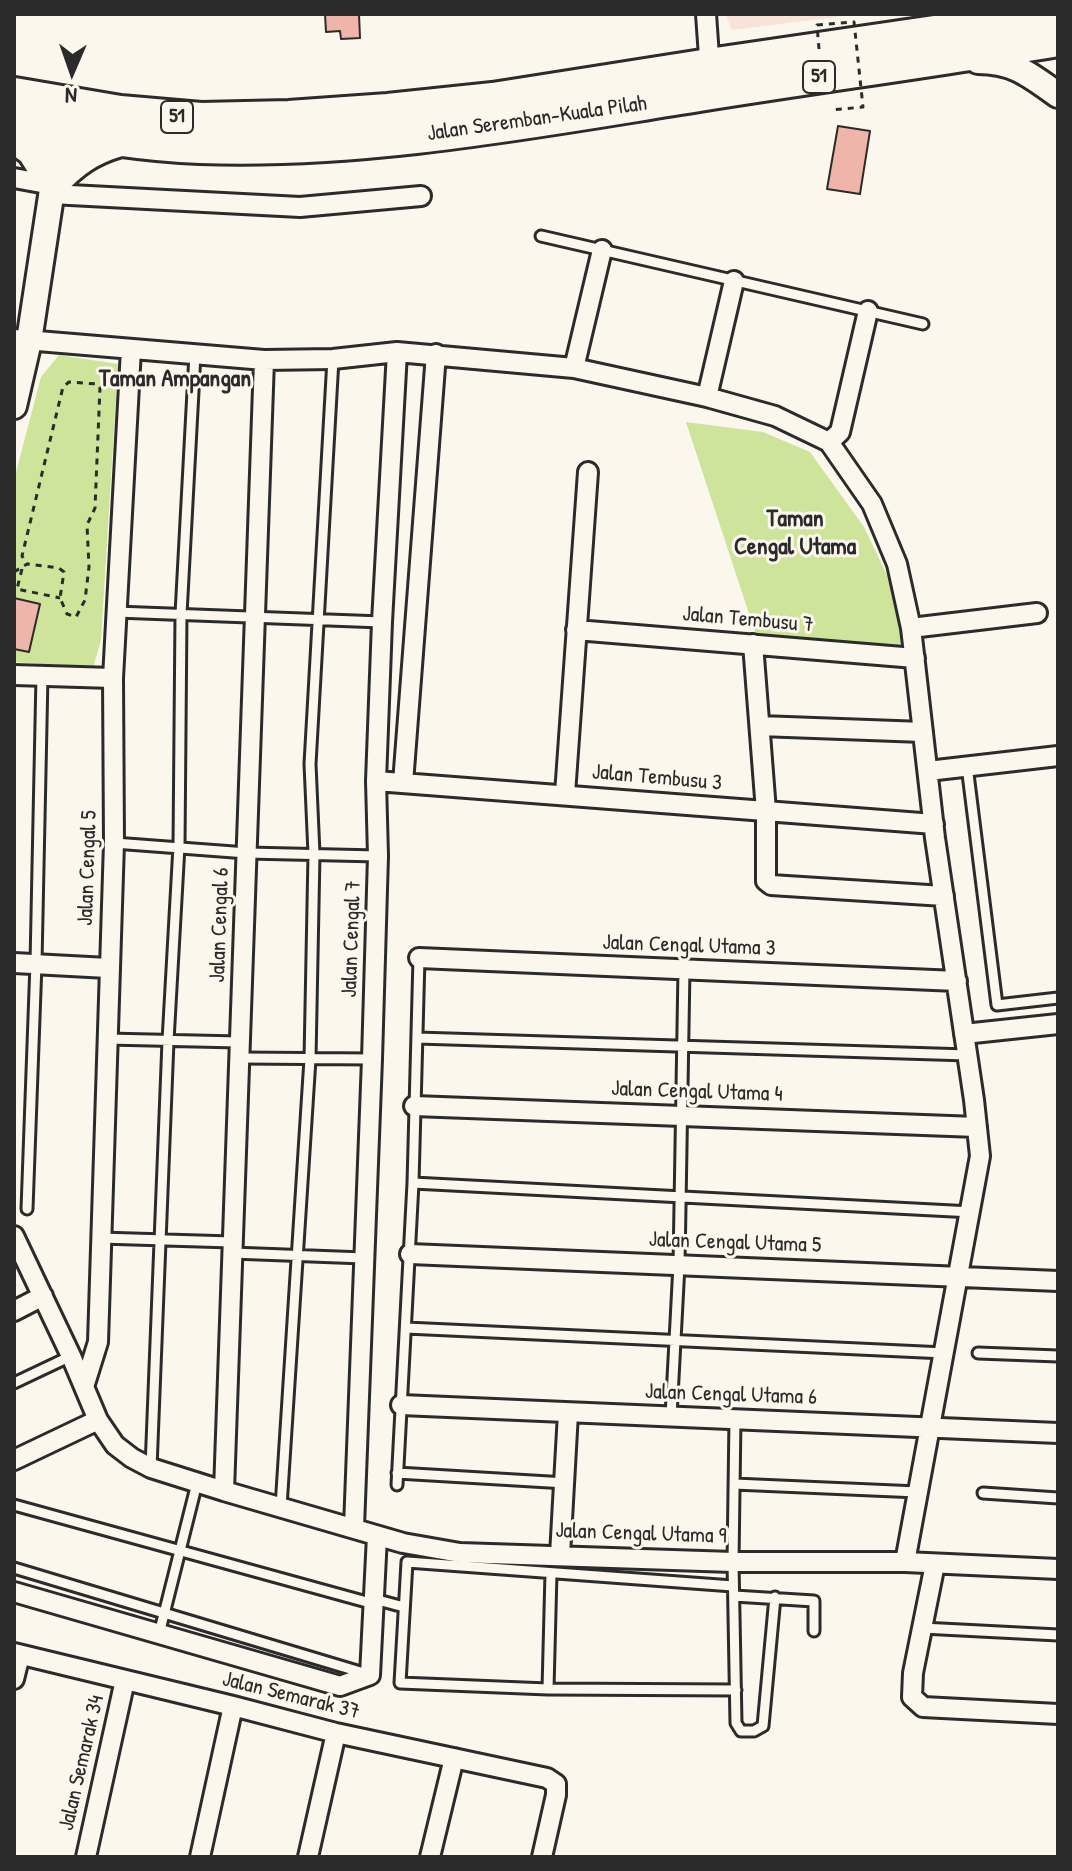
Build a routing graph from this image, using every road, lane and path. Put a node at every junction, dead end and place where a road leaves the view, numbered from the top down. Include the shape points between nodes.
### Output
1 (706, 14) edge
2 (985, 14) edge
3 (1058, 14) edge
4 (1058, 40) edge
5 (920, 48) junction
6 (819, 49) junction
7 (711, 78) junction
8 (14, 94) edge
9 (1058, 95) edge
10 (831, 110) dead end
11 (63, 117) junction
12 (14, 122) edge
13 (14, 136) edge
14 (117, 141) junction
15 (14, 178) edge
16 (52, 187) junction
17 (421, 196) dead end
18 (541, 236) dead end
19 (602, 250) junction
20 (734, 281) junction
21 (868, 311) junction
22 (923, 324) dead end
23 (22, 340) edge
24 (131, 349) junction
25 (397, 352) junction
26 (195, 354) junction
27 (436, 354) junction
28 (333, 359) junction
29 (264, 360) junction
30 (574, 368) junction
31 (707, 397) junction
32 (14, 406) edge
33 (829, 442) junction
34 (588, 472) dead end
35 (27, 564) junction
36 (22, 567) junction
37 (14, 572) edge
38 (60, 598) junction
39 (116, 612) junction
40 (1037, 613) dead end
41 (181, 614) junction
42 (253, 617) junction
43 (318, 620) junction
44 (382, 622) junction
45 (911, 628) junction
46 (576, 630) junction
47 (753, 644) junction
48 (915, 658) junction
49 (14, 675) edge
50 (42, 676) junction
51 (113, 678) junction
52 (760, 726) junction
53 (923, 732) junction
54 (1058, 756) edge
55 (967, 766) junction
56 (928, 771) junction
57 (376, 781) junction
58 (403, 783) junction
59 (565, 794) junction
60 (766, 811) junction
61 (934, 824) junction
62 (114, 843) junction
63 (179, 846) junction
64 (247, 853) junction
65 (314, 854) junction
66 (378, 856) junction
67 (944, 896) junction
68 (419, 958) joint
69 (14, 963) edge
70 (36, 963) junction
71 (108, 968) junction
72 (684, 969) junction
73 (957, 981) junction
74 (1058, 998) edge
75 (1058, 1024) edge
76 (964, 1034) junction
77 (417, 1038) junction
78 (106, 1039) junction
79 (168, 1041) junction
80 (683, 1046) junction
81 (240, 1050) junction
82 (968, 1055) junction
83 (310, 1059) junction
84 (372, 1059) junction
85 (414, 1106) junction
86 (682, 1116) junction
87 (977, 1127) junction
88 (413, 1183) junction
89 (680, 1197) junction
90 (27, 1209) dead end
91 (972, 1212) junction
92 (100, 1238) junction
93 (15, 1239) edge
94 (162, 1240) junction
95 (232, 1248) junction
96 (410, 1254) junction
97 (298, 1257) junction
98 (364, 1258) junction
99 (679, 1265) junction
100 (960, 1276) junction
101 (1058, 1281) edge
102 (43, 1296) junction
103 (14, 1311) edge
104 (406, 1328) junction
105 (675, 1340) junction
106 (945, 1353) junction
107 (978, 1353) dead end
108 (71, 1356) junction
109 (1058, 1356) edge
110 (14, 1383) edge
111 (84, 1387) junction
112 (401, 1405) junction
113 (568, 1413) junction
114 (671, 1416) junction
115 (735, 1419) junction
116 (98, 1420) junction
117 (930, 1427) junction
118 (1058, 1433) edge
119 (14, 1460) edge
120 (151, 1468) junction
121 (397, 1473) junction
122 (197, 1483) junction
123 (566, 1483) junction
124 (734, 1484) junction
125 (397, 1485) dead end
126 (224, 1491) junction
127 (918, 1492) junction
128 (983, 1493) dead end
129 (1058, 1498) edge
130 (14, 1505) edge
131 (281, 1507) junction
132 (354, 1527) junction
133 (377, 1536) junction
134 (181, 1552) junction
135 (560, 1555) junction
136 (733, 1562) junction
137 (905, 1562) junction
138 (935, 1564) junction
139 (14, 1568) edge
140 (1058, 1569) edge
141 (551, 1573) junction
142 (734, 1591) junction
143 (14, 1592) edge
144 (775, 1597) junction
145 (374, 1602) junction
146 (404, 1607) junction
147 (165, 1613) junction
148 (922, 1628) junction
149 (814, 1631) dead end
150 (159, 1634) junction
151 (1058, 1635) edge
152 (17, 1654) edge
153 (370, 1675) junction
154 (14, 1679) edge
155 (125, 1680) junction
156 (548, 1689) junction
157 (736, 1690) junction
158 (233, 1706) junction
159 (1058, 1714) edge
160 (336, 1733) junction
161 (454, 1758) junction
162 (86, 1857) edge
163 (200, 1857) edge
164 (308, 1857) edge
165 (430, 1857) edge
166 (542, 1857) edge

1 - 7 street
2 - 5 street
3 - 5 highway, Jalan Seremban-Kuala Pilah / 51
4 - 5 highway, Jalan Seremban-Kuala Pilah / 51
5 - 6 highway, Jalan Seremban-Kuala Pilah / 51
5 - 7 highway, Jalan Seremban-Kuala Pilah / 51
5 - 9 street via 1005,62
6 - 7 highway, Jalan Seremban-Kuala Pilah / 51
6 - 10 path, bridge via 817,25 854,22 863,107
7 - 11 highway, Jalan Seremban-Kuala Pilah / 51 via 289,117 201,119 120,112
7 - 14 highway, Jalan Seremban-Kuala Pilah / 51 via 494,127 358,142 200,147
8 - 11 highway, Jalan Seremban-Kuala Pilah / 51
11 - 12 highway, Jalan Seremban-Kuala Pilah / 51
11 - 14 highway, Jalan Seremban-Kuala Pilah / 51
11 - 16 street
13 - 16 highway via 33,150
14 - 16 highway via 71,162
15 - 16 street
16 - 17 street via 300,207
16 - 23 street
18 - 19 lane
19 - 20 lane
19 - 30 street
20 - 21 lane
20 - 31 street
21 - 22 lane
21 - 33 street via 840,432
23 - 24 street
23 - 32 street
24 - 26 street
24 - 39 street, Jalan Cengal 5
25 - 27 street
25 - 28 street
25 - 44 street, Jalan Cengal 7
26 - 29 street
26 - 41 lane
27 - 30 street
27 - 58 street
28 - 29 street
28 - 43 lane
29 - 42 street, Jalan Cengal 6
30 - 31 street
31 - 33 street via 775,416
33 - 45 street via 872,504 897,564
34 - 46 street
35 - 36 path
35 - 38 path via 64,572
35 - 38 path via 22,556 63,387 69,382 97,384 95,508 87,525 85,600 76,617 67,614
36 - 37 path
36 - 38 path via 17,589
39 - 41 lane
39 - 51 street, Jalan Cengal 5
40 - 45 street
41 - 42 lane
41 - 63 lane
42 - 43 lane
42 - 64 street, Jalan Cengal 6
43 - 44 lane
43 - 65 lane via 310,764
44 - 57 street, Jalan Cengal 7
45 - 48 street
46 - 47 street, Jalan Tembusu 7
46 - 59 street
47 - 48 street, Jalan Tembusu 7
47 - 52 street
48 - 53 street
49 - 50 street
50 - 51 street
50 - 70 lane
51 - 62 street, Jalan Cengal 5
52 - 53 street
52 - 60 street
53 - 56 street
54 - 55 street
55 - 56 street
55 - 74 lane via 997,1005
56 - 61 street
57 - 58 street, Jalan Tembusu 3
57 - 66 street, Jalan Cengal 7
58 - 59 street, Jalan Tembusu 3
59 - 60 street, Jalan Tembusu 3
60 - 61 street, Jalan Tembusu 3
60 - 67 street via 764,872 771,885
61 - 67 street
62 - 63 lane
62 - 71 street, Jalan Cengal 5
63 - 64 lane
63 - 79 lane
64 - 65 lane
64 - 81 street, Jalan Cengal 6
65 - 66 lane
65 - 83 lane
66 - 84 street, Jalan Cengal 7
67 - 73 street
68 - 72 street, Jalan Cengal Utama 3
68 - 77 lane
69 - 70 street
70 - 71 street
70 - 90 lane
71 - 78 street, Jalan Cengal 5
72 - 73 street, Jalan Cengal Utama 3
72 - 80 lane
73 - 76 street
75 - 76 street
76 - 82 street
77 - 80 lane
77 - 85 lane
78 - 79 lane
78 - 92 street, Jalan Cengal 5
79 - 81 lane
79 - 94 lane
80 - 82 lane
80 - 86 lane
81 - 83 lane
81 - 95 street, Jalan Cengal 6
82 - 87 street
83 - 84 lane
83 - 97 lane
84 - 98 street, Jalan Cengal 7
85 - 86 street, Jalan Cengal Utama 4
85 - 88 lane
86 - 87 street, Jalan Cengal Utama 4
86 - 89 lane
87 - 91 street via 980,1156
88 - 89 lane
88 - 96 lane
89 - 91 lane
89 - 99 lane
91 - 100 street
92 - 94 lane
92 - 111 street, Jalan Cengal 5 via 98,1342
93 - 102 street, Jalan Cengal Utama 9
94 - 95 lane
94 - 120 lane
95 - 97 lane
95 - 126 street, Jalan Cengal 6
96 - 99 street, Jalan Cengal Utama 5
96 - 104 lane
97 - 98 lane
97 - 131 lane
98 - 132 street, Jalan Cengal 7
99 - 100 street, Jalan Cengal Utama 5
99 - 105 lane
100 - 101 street, Jalan Cengal Utama 5
100 - 106 street
102 - 103 street
102 - 108 street, Jalan Cengal Utama 9
104 - 105 lane
104 - 112 lane
105 - 106 lane
105 - 114 lane
106 - 117 street
107 - 109 lane
108 - 110 lane
108 - 111 street, Jalan Cengal Utama 9
111 - 116 street, Jalan Cengal Utama 9
112 - 113 street, Jalan Cengal Utama 6
112 - 121 lane
113 - 114 street, Jalan Cengal Utama 6
113 - 123 street
114 - 115 street, Jalan Cengal Utama 6
115 - 117 street, Jalan Cengal Utama 6
115 - 124 lane
116 - 119 street
116 - 120 street, Jalan Cengal Utama 9 via 115,1445
117 - 118 street, Jalan Cengal Utama 6
117 - 127 street
120 - 122 street, Jalan Cengal Utama 9
121 - 123 lane
121 - 125 lane
122 - 126 street, Jalan Cengal Utama 9
122 - 134 lane
123 - 135 street
124 - 127 lane
124 - 136 lane
126 - 131 street, Jalan Cengal Utama 9
127 - 137 street
128 - 129 lane
130 - 134 lane
131 - 132 street, Jalan Cengal Utama 9
132 - 133 street, Jalan Cengal Utama 9
133 - 135 street, Jalan Cengal Utama 9 via 460,1553
133 - 145 street
134 - 145 lane
134 - 147 lane
135 - 136 street, Jalan Cengal Utama 9
136 - 137 street, Jalan Cengal Utama 9
136 - 142 lane
137 - 138 street, Jalan Cengal Utama 9
138 - 140 street, Jalan Cengal Utama 9
138 - 148 street
139 - 147 lane
141 - 142 lane
141 - 146 lane via 407,1562
141 - 156 lane
142 - 144 lane
142 - 157 lane
143 - 150 street
144 - 149 lane via 814,1601
144 - 157 lane via 763,1726 741,1731
145 - 146 lane
145 - 153 street
146 - 156 lane via 400,1683
147 - 150 lane
147 - 153 lane
148 - 151 lane
148 - 159 street via 912,1697 923,1707
150 - 153 street via 340,1686
152 - 154 street
152 - 155 street, Jalan Semarak 37
155 - 158 street, Jalan Semarak 37
155 - 162 street, Jalan Semarak 34
156 - 157 lane
158 - 160 street, Jalan Semarak 37
158 - 163 street
160 - 161 street, Jalan Semarak 37
160 - 164 street
161 - 165 street
161 - 166 street, Jalan Semarak 37 via 556,1784

